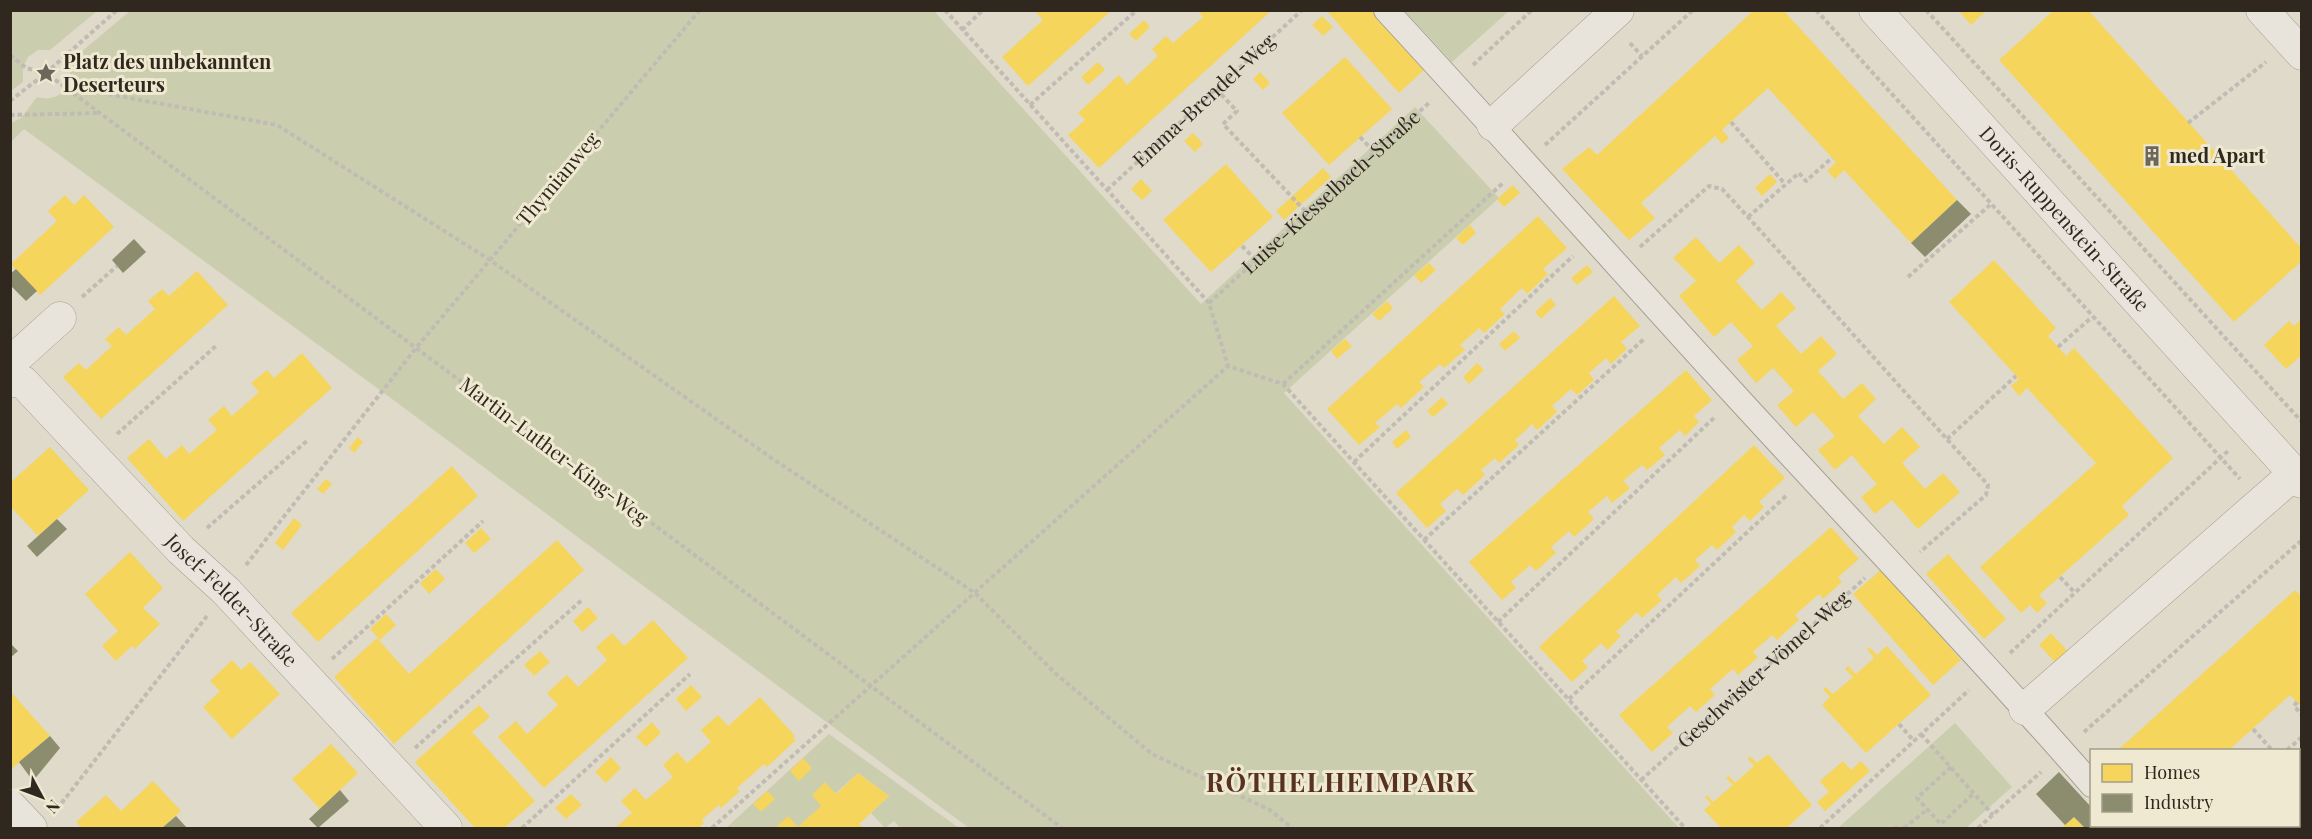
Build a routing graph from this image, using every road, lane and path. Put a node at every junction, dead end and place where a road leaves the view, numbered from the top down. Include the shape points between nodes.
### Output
1 (117, 10) edge
2 (700, 10) edge
3 (945, 10) edge
4 (983, 10) edge
5 (1137, 10) edge
6 (1302, 10) edge
7 (1386, 10) edge
8 (1532, 10) edge
9 (1618, 10) edge
10 (1693, 10) edge
11 (1816, 10) edge
12 (1875, 10) edge
13 (1926, 10) edge
14 (2262, 10) edge
15 (962, 30) junction
16 (2295, 47) edge
17 (10, 55) edge
18 (46, 73) junction
19 (1452, 82) junction
20 (64, 86) junction
21 (1216, 89) junction
22 (10, 101) edge
23 (1030, 105) junction
24 (100, 113) junction
25 (10, 115) edge
26 (1731, 122) dead end
27 (2188, 123) dead end
28 (1493, 125) junction
29 (1360, 137) dead end
30 (1374, 152) junction
31 (1832, 158) dead end
32 (1525, 163) junction
33 (1785, 184) junction
34 (1107, 190) junction
35 (1990, 205) junction
36 (1308, 213) junction
37 (1748, 217) junction
38 (1593, 237) junction
39 (1242, 246) dead end
40 (490, 260) junction
41 (1256, 260) junction
42 (117, 266) dead end
43 (1620, 266) junction
44 (1908, 277) dead end
45 (1209, 303) junction
46 (2092, 317) junction
47 (60, 318) joint
48 (1667, 318) junction
49 (216, 346) dead end
50 (2058, 347) dead end
51 (416, 348) junction
52 (10, 363) edge
53 (1228, 366) junction
54 (2016, 376) dead end
55 (10, 381) edge
56 (1283, 384) junction
57 (1736, 396) junction
58 (2301, 422) edge
59 (2253, 428) junction
60 (1947, 439) junction
61 (308, 440) dead end
62 (94, 455) junction
63 (2220, 458) junction
64 (1354, 462) junction
65 (1809, 475) junction
66 (2298, 478) edge
67 (2261, 503) junction
68 (483, 521) dead end
69 (1424, 540) junction
70 (2301, 540) edge
71 (181, 550) junction
72 (1892, 566) junction
73 (2060, 577) dead end
74 (975, 593) junction
75 (2075, 593) junction
76 (584, 599) dead end
77 (1498, 622) junction
78 (1990, 671) junction
79 (690, 674) dead end
80 (309, 680) junction
81 (870, 686) junction
82 (1569, 699) junction
83 (2297, 702) dead end
84 (2025, 709) junction
85 (2301, 715) edge
86 (1899, 724) dead end
87 (2253, 729) dead end
88 (1921, 734) junction
89 (2301, 737) edge
90 (1914, 741) junction
91 (2271, 749) edge
92 (2288, 749) edge
93 (2062, 752) junction
94 (1951, 767) junction
95 (392, 769) junction
96 (1641, 780) junction
97 (2090, 784) edge
98 (1974, 793) junction
99 (10, 806) edge
100 (1928, 809) junction
101 (1993, 815) junction
102 (31, 828) edge
103 (446, 828) edge
104 (522, 828) edge
105 (712, 828) edge
106 (1062, 828) edge
107 (1292, 828) edge
108 (1685, 828) edge
109 (1820, 828) edge
110 (1894, 828) edge
111 (1902, 828) edge
112 (1978, 828) edge

1 - 18 path
2 - 40 path, Thymianweg
3 - 15 path
4 - 15 path
5 - 23 path
6 - 21 path, Emma-Brendel-Weg
7 - 19 street
8 - 19 path, Luise-Kiesselbach-Straße
9 - 28 street
10 - 32 path
11 - 35 path
12 - 59 street, Doris-Ruppenstein-Straße
13 - 58 path
14 - 16 street
15 - 23 path
16 - 27 path via 2253,73
17 - 18 path, Martin-Luther-King-Weg via 26,68
18 - 20 path, Martin-Luther-King-Weg
18 - 22 path
19 - 28 street
19 - 30 path, Luise-Kiesselbach-Straße
20 - 24 path, Martin-Luther-King-Weg
20 - 40 path via 277,125
21 - 34 path, Emma-Brendel-Weg
21 - 36 path via 1237,111 1223,124
23 - 34 path
24 - 25 path
24 - 51 path, Martin-Luther-King-Weg
26 - 33 path
28 - 32 street
29 - 30 path
30 - 36 path, Luise-Kiesselbach-Straße
31 - 33 path via 1806,181 1798,172
32 - 38 street
32 - 56 path
33 - 37 path
34 - 45 path
35 - 44 path
35 - 46 path
36 - 41 path, Luise-Kiesselbach-Straße
37 - 43 path, Geschwister-Vömel-Weg via 1722,189 1709,186
37 - 60 path, Geschwister-Vömel-Weg
38 - 43 street
38 - 64 path
39 - 41 path
40 - 51 path, Thymianweg
40 - 74 path via 770,457
41 - 45 path, Luise-Kiesselbach-Straße
42 - 47 path
43 - 48 street
45 - 53 path
46 - 50 path
46 - 63 path
47 - 52 street
48 - 57 street
48 - 69 path
49 - 62 path
51 - 81 path, Martin-Luther-King-Weg
53 - 56 path
53 - 74 path
54 - 60 path
55 - 62 street, Josef-Felder-Straße via 23,382
56 - 64 path
57 - 65 street
57 - 77 path
59 - 63 path
59 - 66 street, Doris-Ruppenstein-Straße
60 - 72 path, Geschwister-Vömel-Weg via 1988,485 1988,493
61 - 71 path
62 - 71 street, Josef-Felder-Straße
63 - 67 path
63 - 75 path
64 - 69 path
65 - 72 street
65 - 82 path
66 - 67 street, Doris-Ruppenstein-Straße
67 - 84 street, Doris-Ruppenstein-Straße
68 - 80 path
69 - 77 path
70 - 93 path
71 - 80 street, Josef-Felder-Straße via 226,591
72 - 78 street
72 - 96 path, Geschwister-Vömel-Weg
73 - 75 path
74 - 81 path
74 - 107 path via 1056,674 1152,754 1270,810
75 - 78 path
76 - 95 path
77 - 82 path
78 - 84 street
78 - 88 path
79 - 104 path
80 - 95 street, Josef-Felder-Straße
81 - 105 path
81 - 106 path, Martin-Luther-King-Weg
82 - 96 path
83 - 85 path via 2294,706
84 - 93 street
86 - 90 path
87 - 91 path
88 - 90 path
88 - 94 path
89 - 92 path
90 - 109 path
93 - 97 street
93 - 101 path
94 - 98 path
94 - 100 path via 1917,798
95 - 103 street, Josef-Felder-Straße
96 - 108 path
98 - 100 path via 1941,824
98 - 101 path
99 - 102 street
100 - 111 path
101 - 112 path
110 - 111 path

